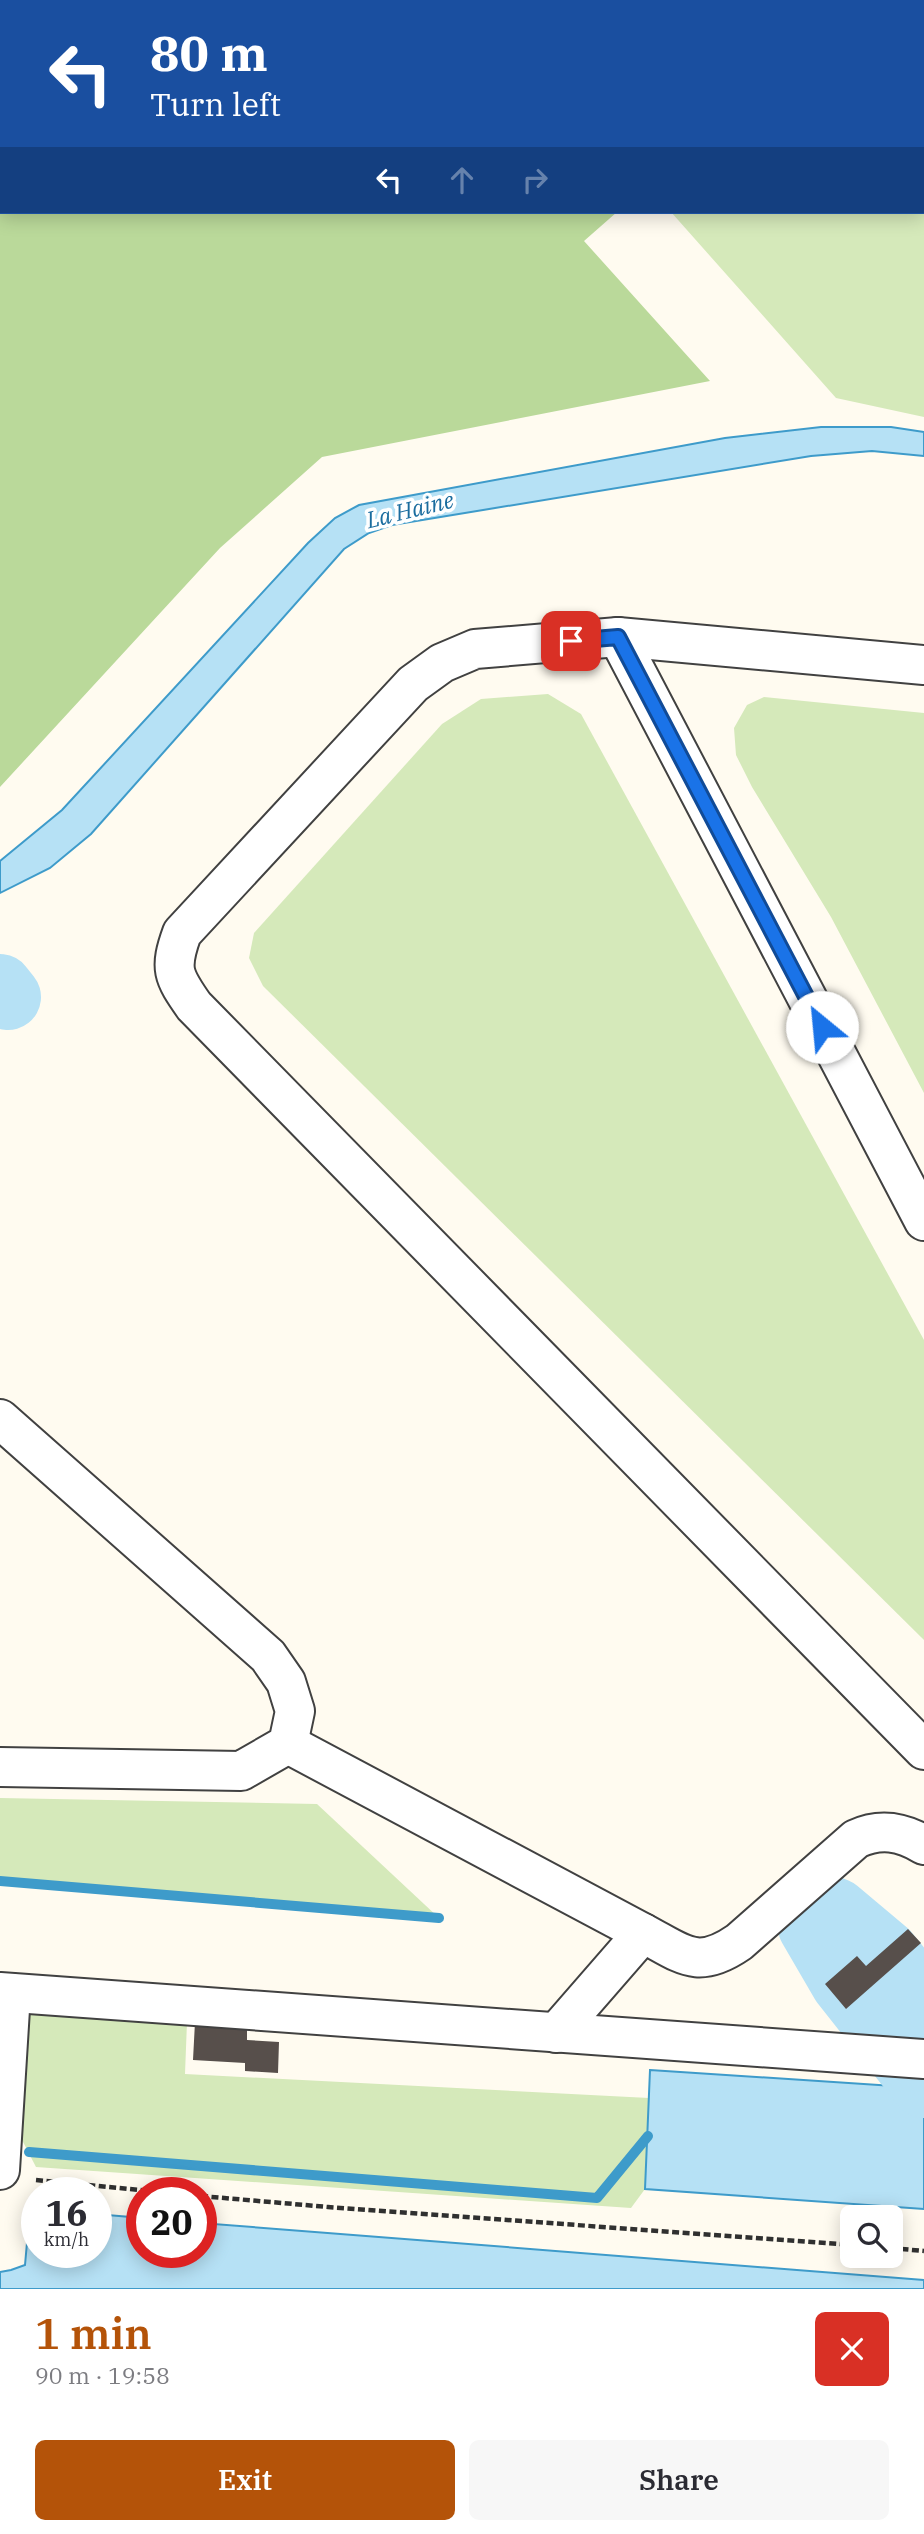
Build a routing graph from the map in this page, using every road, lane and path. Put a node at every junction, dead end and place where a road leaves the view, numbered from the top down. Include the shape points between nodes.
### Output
1 (618, 637) junction
2 (924, 665) edge
3 (924, 1221) edge
4 (0, 1419) edge
5 (288, 1744) junction
6 (924, 1750) edge
7 (0, 1767) edge
8 (924, 1845) edge
9 (643, 1933) junction
10 (6, 1992) edge
11 (556, 2033) junction
12 (924, 2059) edge
13 (13, 2175) edge
14 (126, 2188) edge
15 (217, 2197) edge
16 (840, 2244) edge
17 (903, 2249) edge
18 (924, 2250) edge

1 - 2 lane
1 - 3 lane
1 - 6 lane via 475,649 442,663 413,684 182,933 173,958 178,982 194,1006
4 - 5 lane via 268,1656 286,1682 295,1711
5 - 7 lane via 241,1772
5 - 9 lane
8 - 9 lane via 887,1830 856,1839 739,1942 710,1958 696,1959
9 - 11 lane
10 - 11 lane
10 - 13 lane
11 - 12 lane
13 - 14 path
15 - 16 path
17 - 18 path

